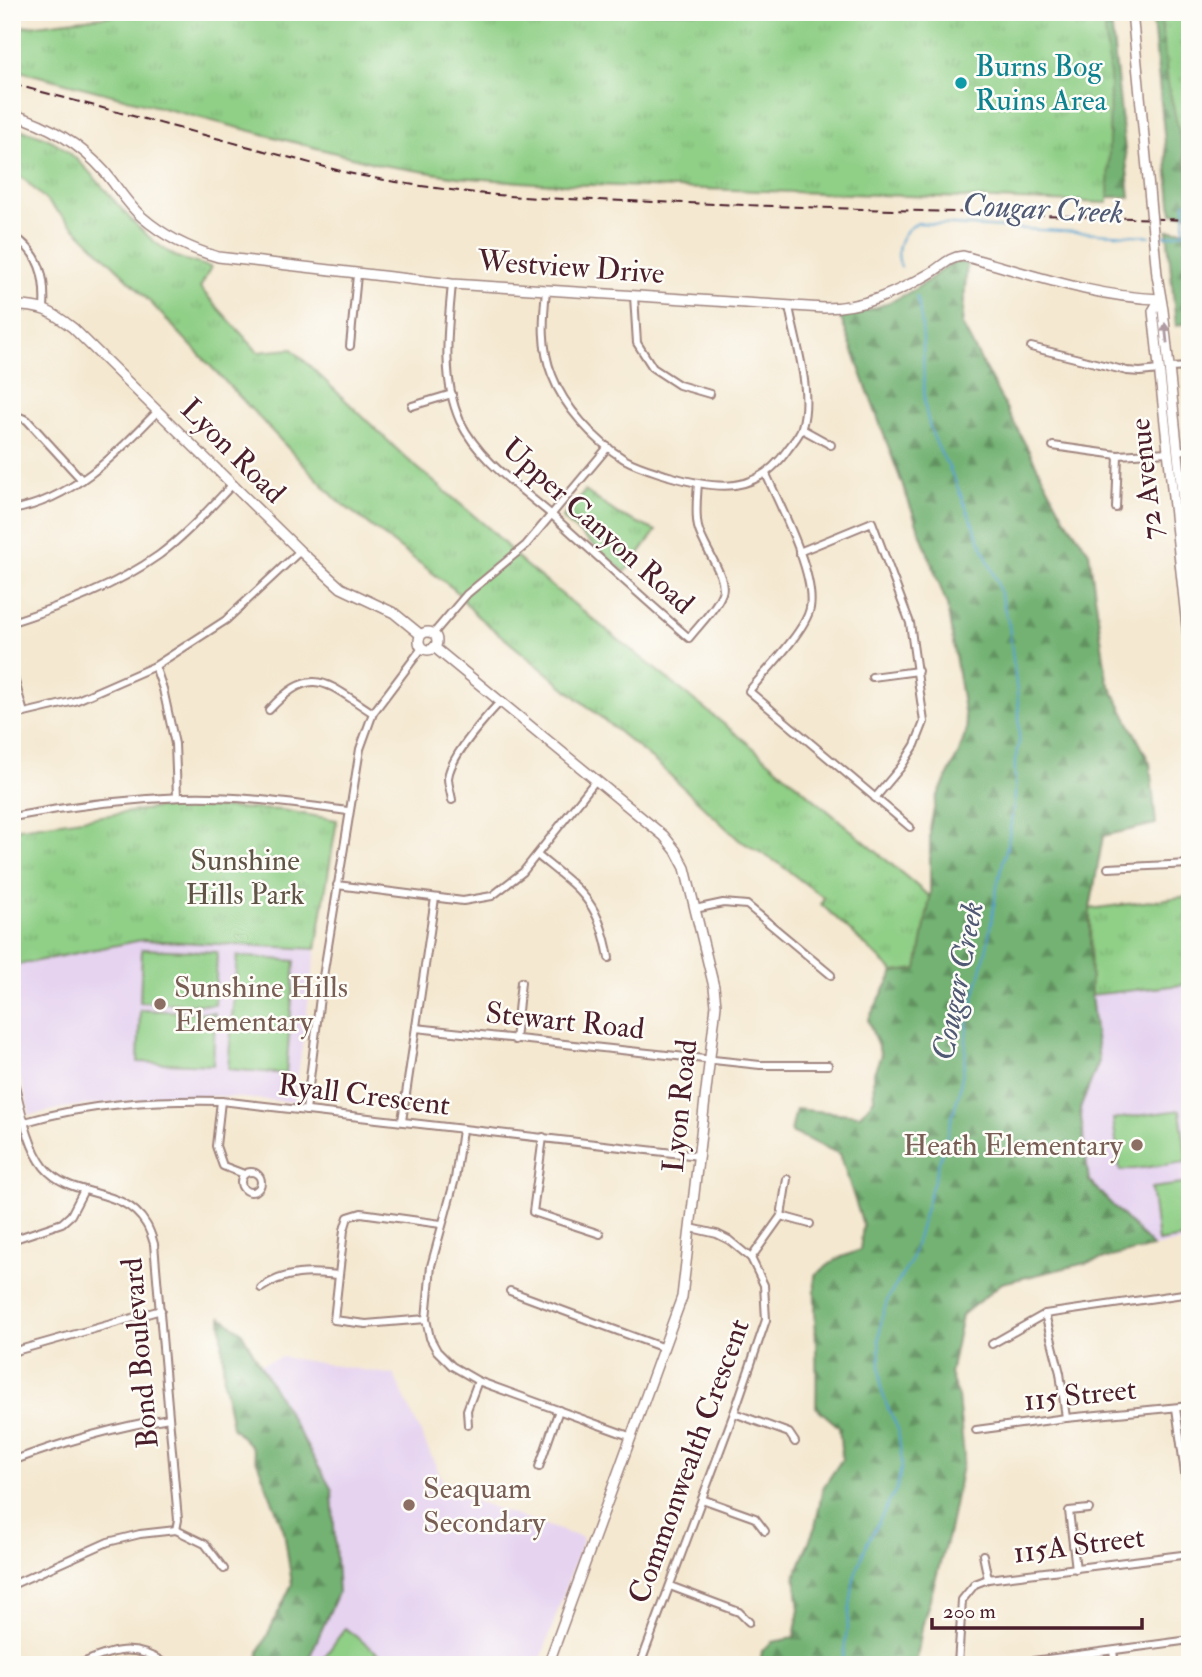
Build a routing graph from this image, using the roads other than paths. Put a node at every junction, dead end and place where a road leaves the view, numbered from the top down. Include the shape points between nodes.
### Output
1 (1132, 12) edge
2 (12, 114) edge
3 (12, 235) edge
4 (357, 275) junction
5 (452, 284) junction
6 (546, 290) junction
7 (634, 296) junction
8 (1160, 299) junction
9 (12, 306) edge
10 (789, 306) junction
11 (44, 309) junction
12 (350, 346) dead end
13 (1031, 347) dead end
14 (1190, 367) edge
15 (1164, 369) junction
16 (452, 394) junction
17 (710, 394) dead end
18 (412, 406) dead end
19 (158, 411) junction
20 (12, 414) edge
21 (802, 429) junction
22 (831, 446) dead end
23 (1053, 446) dead end
24 (608, 447) junction
25 (1190, 449) edge
26 (1179, 450) junction
27 (1168, 452) junction
28 (1118, 455) junction
29 (765, 474) junction
30 (82, 480) junction
31 (698, 483) junction
32 (233, 484) junction
33 (1116, 508) dead end
34 (12, 510) edge
35 (552, 516) junction
36 (300, 551) junction
37 (799, 552) junction
38 (1190, 569) edge
39 (12, 622) edge
40 (433, 634) junction
41 (421, 635) junction
42 (434, 647) junction
43 (422, 648) junction
44 (1190, 654) edge
45 (155, 666) junction
46 (12, 671) edge
47 (918, 671) junction
48 (872, 677) dead end
49 (500, 702) junction
50 (268, 710) dead end
51 (24, 713) junction
52 (373, 713) junction
53 (12, 716) edge
54 (596, 780) junction
55 (177, 797) junction
56 (875, 798) junction
57 (452, 800) dead end
58 (348, 811) junction
59 (12, 817) edge
60 (911, 827) dead end
61 (537, 855) junction
62 (1190, 864) edge
63 (1108, 868) dead end
64 (337, 885) junction
65 (435, 898) junction
66 (695, 909) junction
67 (609, 958) dead end
68 (831, 975) dead end
69 (520, 982) dead end
70 (416, 1028) junction
71 (515, 1040) junction
72 (710, 1058) junction
73 (828, 1065) dead end
74 (12, 1074) edge
75 (221, 1101) junction
76 (306, 1111) junction
77 (402, 1121) junction
78 (25, 1122) junction
79 (462, 1130) junction
80 (543, 1137) junction
81 (699, 1156) junction
82 (244, 1174) dead end
83 (787, 1179) dead end
84 (85, 1190) junction
85 (781, 1216) junction
86 (441, 1224) junction
87 (810, 1224) dead end
88 (691, 1228) junction
89 (600, 1234) dead end
90 (12, 1240) edge
91 (751, 1258) junction
92 (338, 1275) junction
93 (261, 1288) dead end
94 (510, 1291) dead end
95 (1190, 1293) edge
96 (161, 1310) junction
97 (1045, 1314) junction
98 (426, 1319) junction
99 (992, 1344) dead end
100 (664, 1348) junction
101 (12, 1352) edge
102 (478, 1381) junction
103 (1190, 1406) edge
104 (1176, 1408) junction
105 (559, 1410) junction
106 (734, 1413) junction
107 (169, 1418) junction
108 (1066, 1418) junction
109 (468, 1425) dead end
110 (976, 1430) dead end
111 (632, 1437) junction
112 (794, 1442) dead end
113 (12, 1461) edge
114 (539, 1467) dead end
115 (702, 1499) junction
116 (1190, 1508) edge
117 (1089, 1509) dead end
118 (176, 1530) junction
119 (765, 1531) dead end
120 (1190, 1554) edge
121 (983, 1555) dead end
122 (224, 1569) dead end
123 (1076, 1569) junction
124 (988, 1579) junction
125 (12, 1585) edge
126 (670, 1586) junction
127 (749, 1622) dead end
128 (1190, 1640) edge
129 (1114, 1651) junction
130 (78, 1665) edge
131 (167, 1665) edge
132 (548, 1665) edge
133 (640, 1665) edge
134 (958, 1665) edge
135 (1003, 1665) edge
136 (1115, 1665) edge

1 - 8 street, 72 Avenue, bridge
2 - 4 street, Westview Drive via 42,124 83,150 141,216 189,248 218,257
3 - 11 street via 39,260
4 - 5 street, Westview Drive
4 - 12 street
5 - 6 street, Westview Drive
5 - 16 street, Upper Canyon Road via 447,333
6 - 7 street, Westview Drive
6 - 24 street via 543,336 552,376 562,396
7 - 10 street, Westview Drive
7 - 17 street via 637,343 653,368 679,385
8 - 10 street, Westview Drive via 1090,291 963,256 949,259 874,301 840,308
8 - 15 street, 72 Avenue
9 - 11 street, Lyon Road
10 - 21 street via 807,400
11 - 19 street, Lyon Road via 73,328
13 - 15 street via 1127,371
14 - 15 street
15 - 26 street, 72 Avenue
15 - 27 street, 72 Avenue
16 - 18 street
16 - 35 street, Upper Canyon Road via 460,420 486,458
19 - 30 street via 105,465
19 - 32 street, Lyon Road
20 - 30 street via 27,420
21 - 22 street
21 - 29 street
23 - 28 street
24 - 31 street via 649,469
24 - 35 street
25 - 26 street
26 - 38 street, 72 Avenue
27 - 28 street
27 - 44 street, 72 Avenue
28 - 33 street
29 - 31 street via 737,486
29 - 37 street
30 - 34 street via 26,508
31 - 35 street, Upper Canyon Road via 698,527 723,587 689,638
32 - 36 street, Lyon Road
32 - 39 street via 195,524 129,575
35 - 40 street via 526,545 467,594
36 - 41 street, Lyon Road via 341,588 394,612
36 - 45 street via 226,620
37 - 47 street via 872,523 910,623
37 - 56 street via 810,588 810,608 801,628 749,691
40 - 41 street
40 - 42 street via 437,640
41 - 43 street
42 - 43 street
42 - 49 street, Lyon Road
43 - 52 street
45 - 51 street via 75,701
45 - 55 street via 175,744
46 - 51 street
47 - 48 street
47 - 56 street via 923,725 901,768
49 - 54 street, Lyon Road
49 - 57 street via 478,725 448,776
50 - 52 street via 286,691 314,681
51 - 53 street
52 - 58 street via 360,749
54 - 61 street
54 - 66 street, Lyon Road via 676,851
55 - 58 street
55 - 59 street
56 - 60 street
58 - 64 street
61 - 65 street via 492,896 463,901
61 - 67 street via 592,904
62 - 63 street
64 - 65 street
64 - 76 street
65 - 70 street
66 - 68 street via 747,905
66 - 72 street, Lyon Road via 716,1005
69 - 71 street
70 - 71 street, Stewart Road
70 - 77 street
71 - 72 street, Stewart Road
72 - 73 street, Stewart Road via 760,1065
72 - 81 street, Lyon Road
74 - 78 street, Bond Boulevard
75 - 76 street, Ryall Crescent
75 - 78 street, Ryall Crescent via 115,1103
75 - 82 street via 216,1146 223,1166
76 - 77 street, Ryall Crescent
77 - 79 street, Ryall Crescent
78 - 84 street, Bond Boulevard via 45,1168
79 - 80 street, Ryall Crescent
79 - 86 street via 455,1179
80 - 81 street, Ryall Crescent
80 - 89 street via 533,1212
81 - 88 street, Lyon Road
83 - 85 street
84 - 90 street via 62,1223
84 - 96 street, Bond Boulevard via 127,1204 146,1224 154,1244
85 - 87 street
85 - 91 street
86 - 92 street via 361,1213 348,1217
86 - 98 street via 430,1266
88 - 91 street via 729,1240
88 - 100 street, Lyon Road via 682,1297
91 - 106 street, Commonwealth Crescent via 764,1285 766,1320
92 - 93 street via 307,1272 273,1280
92 - 98 street via 334,1320 366,1324
94 - 100 street
95 - 97 street
96 - 101 street
96 - 107 street, Bond Boulevard
97 - 99 street
97 - 108 street
98 - 102 street via 437,1351
100 - 111 street, Lyon Road
102 - 105 street
102 - 109 street via 467,1410
103 - 104 street, 115 Street
104 - 108 street, 115 Street
104 - 116 street
105 - 111 street
105 - 114 street
106 - 112 street via 789,1433
106 - 115 street, Commonwealth Crescent
107 - 113 street via 73,1440
107 - 118 street, Bond Boulevard
108 - 110 street, 115 Street
111 - 132 street, Lyon Road
115 - 119 street via 755,1518
115 - 126 street, Commonwealth Crescent
117 - 123 street via 1069,1511
118 - 122 street via 205,1544
118 - 125 street via 108,1542
120 - 123 street, 115A Street
121 - 124 street
123 - 124 street, 115A Street
124 - 134 street, 115A Street via 975,1584 962,1600
126 - 127 street via 739,1612
126 - 133 street, Commonwealth Crescent
128 - 129 street
129 - 135 street
129 - 136 street
130 - 131 street via 117,1650 156,1656

